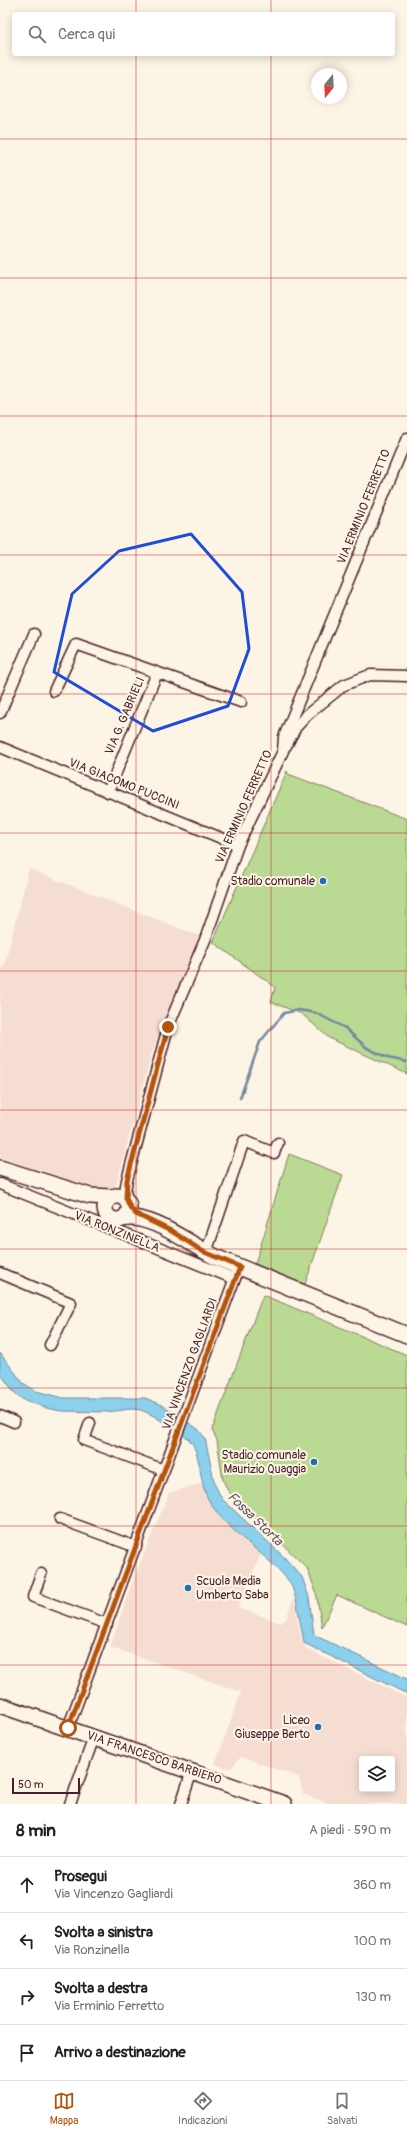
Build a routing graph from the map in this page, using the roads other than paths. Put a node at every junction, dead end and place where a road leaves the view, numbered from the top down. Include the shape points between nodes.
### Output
1 (407, 438) edge
2 (34, 634) dead end
3 (157, 673) junction
4 (407, 676) edge
5 (54, 691) dead end
6 (241, 702) dead end
7 (0, 713) edge
8 (0, 747) edge
9 (283, 751) junction
10 (108, 792) junction
11 (238, 845) junction
12 (278, 1143) dead end
13 (0, 1168) edge
14 (0, 1184) edge
15 (82, 1193) junction
16 (121, 1204) junction
17 (206, 1253) junction
18 (0, 1273) edge
19 (237, 1273) junction
20 (407, 1335) edge
21 (50, 1345) dead end
22 (0, 1416) edge
23 (14, 1422) dead end
24 (90, 1423) dead end
25 (164, 1470) junction
26 (60, 1519) dead end
27 (136, 1547) junction
28 (41, 1574) dead end
29 (107, 1624) junction
30 (0, 1707) edge
31 (68, 1728) junction
32 (94, 1737) junction
33 (192, 1772) junction
34 (70, 1804) edge
35 (180, 1804) edge
36 (284, 1804) edge

1 - 9 street, VIA ERMINIO FERRETTO via 284,737
2 - 7 street
3 - 5 street, VIA G. GABRIELI via 76,644
3 - 6 street, VIA G. GABRIELI
3 - 10 street, VIA G. GABRIELI
4 - 9 street via 370,675 344,686 308,714 296,727
8 - 10 street, VIA GIACOMO PUCCINI
9 - 11 street, VIA ERMINIO FERRETTO
10 - 11 street, VIA GIACOMO PUCCINI
11 - 16 street, VIA ERMINIO FERRETTO via 205,940 168,1027
12 - 17 street via 274,1153 244,1141
13 - 15 street, VIA RONZINELLA
14 - 19 street, VIA RONZINELLA
15 - 16 street, VIA RONZINELLA
15 - 16 street, VIA RONZINELLA via 96,1202 113,1219
16 - 17 street, VIA RONZINELLA
17 - 19 street, VIA RONZINELLA
18 - 21 street via 71,1303
19 - 20 street, VIA RONZINELLA
19 - 25 street, VIA VINCENZO GAGLIARDI
22 - 23 street
24 - 25 street via 84,1440
25 - 27 street, VIA VINCENZO GAGLIARDI
26 - 27 street
27 - 29 street, VIA VINCENZO GAGLIARDI
28 - 29 street via 33,1597
29 - 31 street, VIA VINCENZO GAGLIARDI
30 - 31 street, VIA FRANCESCO BARBIERO
31 - 32 street, VIA FRANCESCO BARBIERO
32 - 33 street, VIA FRANCESCO BARBIERO
32 - 34 street
33 - 35 street
33 - 36 street, VIA FRANCESCO BARBIERO

